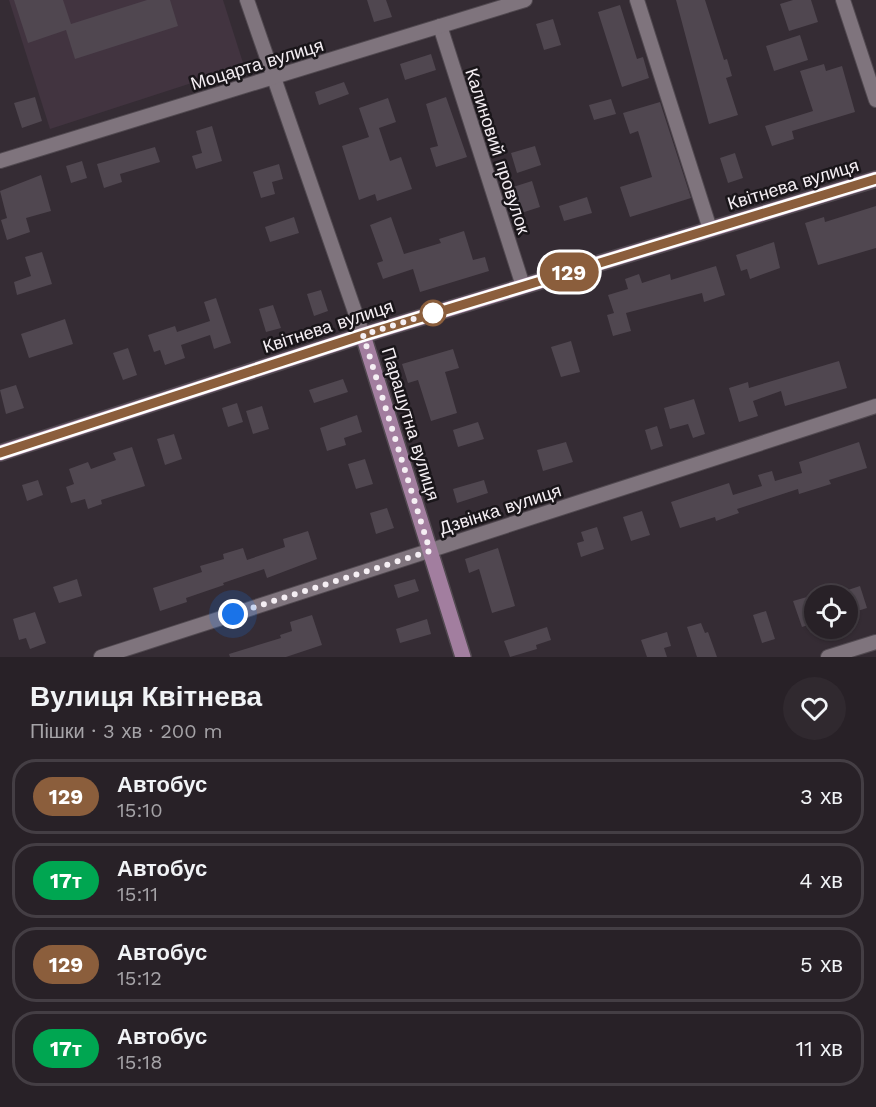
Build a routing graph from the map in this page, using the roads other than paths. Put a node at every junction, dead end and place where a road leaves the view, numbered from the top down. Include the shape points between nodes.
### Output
1 (247, 0) edge
2 (525, 0) edge
3 (637, 0) edge
4 (843, 0) edge
5 (440, 26) junction
6 (274, 78) junction
7 (876, 100) edge
8 (0, 161) edge
9 (876, 179) edge
10 (710, 229) junction
11 (523, 286) junction
12 (363, 335) junction
13 (876, 406) edge
14 (0, 453) edge
15 (430, 551) junction
16 (876, 642) edge
17 (101, 657) edge
18 (463, 657) edge
19 (828, 657) edge

1 - 6 street, Парашутна вулиця
2 - 5 street, Моцарта вулиця
3 - 10 street
4 - 7 street
5 - 6 street, Моцарта вулиця
5 - 11 street, Калиновий провулок
6 - 8 street, Моцарта вулиця
6 - 12 street, Парашутна вулиця
9 - 10 main road, Квітнева вулиця
10 - 11 main road, Квітнева вулиця
11 - 12 main road, Квітнева вулиця
12 - 14 main road, Квітнева вулиця
12 - 15 main road, Парашутна вулиця
13 - 15 street, Дзвінка вулиця
15 - 17 street, Дзвінка вулиця
15 - 18 main road, Парашутна вулиця
16 - 19 street

